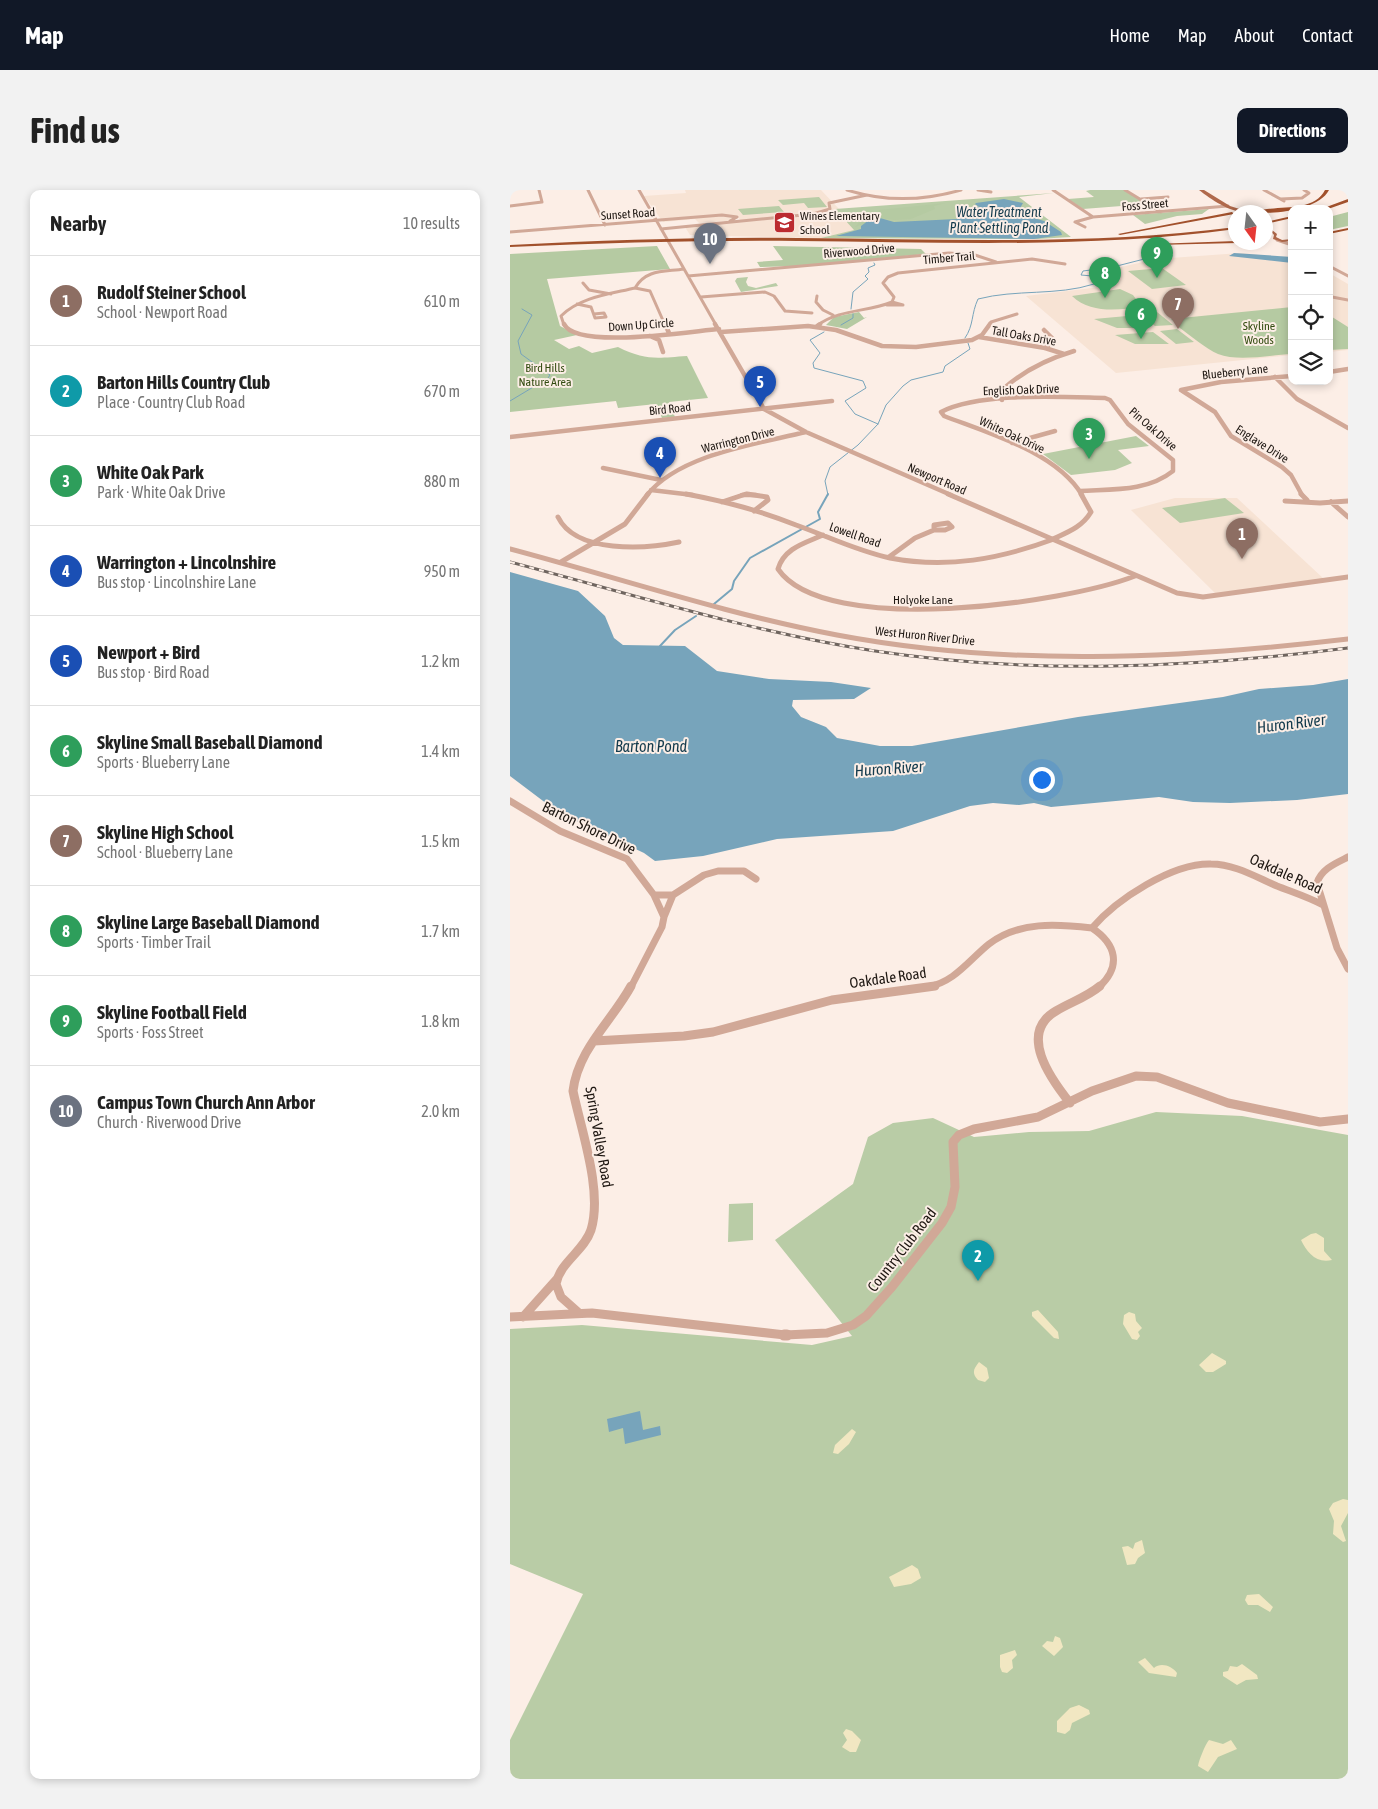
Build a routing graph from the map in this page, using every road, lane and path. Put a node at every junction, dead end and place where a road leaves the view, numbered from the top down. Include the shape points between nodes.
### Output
1 (539, 190) edge
2 (588, 190) edge
3 (639, 190) edge
4 (847, 190) edge
5 (960, 190) edge
6 (978, 190) edge
7 (1053, 190) edge
8 (1125, 190) edge
9 (1201, 190) edge
10 (1264, 190) edge
11 (1304, 190) edge
12 (1327, 190) edge
13 (991, 192) dead end
14 (867, 195) junction
15 (924, 197) junction
16 (1168, 197) dead end
17 (1140, 199) junction
18 (1281, 199) junction
19 (1348, 200) edge
20 (930, 202) dead end
21 (1286, 202) dead end
22 (1333, 205) edge
23 (510, 206) edge
24 (1228, 206) edge
25 (1348, 206) edge
26 (1228, 207) edge
27 (1273, 209) edge
28 (1333, 211) edge
29 (1161, 212) junction
30 (1228, 215) edge
31 (1093, 217) junction
32 (1288, 218) edge
33 (657, 221) junction
34 (730, 221) junction
35 (1273, 221) edge
36 (1288, 223) edge
37 (605, 225) junction
38 (1085, 227) dead end
39 (1273, 227) edge
40 (661, 229) junction
41 (1228, 229) edge
42 (1348, 230) edge
43 (1273, 231) edge
44 (510, 232) edge
45 (1273, 232) edge
46 (1333, 232) edge
47 (1228, 233) edge
48 (1273, 239) edge
49 (1276, 239) junction
50 (1288, 239) edge
51 (1288, 241) edge
52 (1011, 242) junction
53 (1228, 242) edge
54 (1067, 246) junction
55 (510, 248) edge
56 (996, 262) junction
57 (1064, 264) dead end
58 (1333, 268) edge
59 (684, 269) junction
60 (1346, 269) edge
61 (1337, 270) junction
62 (687, 275) junction
63 (1348, 276) edge
64 (583, 283) dead end
65 (635, 288) junction
66 (611, 294) junction
67 (817, 296) dead end
68 (700, 297) junction
69 (892, 302) junction
70 (577, 304) junction
71 (887, 305) junction
72 (812, 313) dead end
73 (1016, 314) dead end
74 (833, 315) junction
75 (595, 316) dead end
76 (817, 326) junction
77 (1044, 330) dead end
78 (720, 331) junction
79 (669, 333) junction
80 (650, 336) junction
81 (979, 337) junction
82 (599, 338) junction
83 (594, 341) dead end
84 (1044, 348) junction
85 (1074, 351) dead end
86 (663, 352) dead end
87 (1064, 354) junction
88 (1348, 369) edge
89 (1333, 371) edge
90 (1288, 376) edge
91 (1275, 377) junction
92 (1181, 390) joint
93 (1108, 399) joint
94 (1002, 400) junction
95 (832, 401) dead end
96 (764, 409) junction
97 (944, 416) joint
98 (1348, 428) edge
99 (1054, 431) dead end
100 (806, 432) junction
101 (510, 437) edge
102 (1012, 443) junction
103 (603, 468) dead end
104 (661, 480) junction
105 (651, 490) junction
106 (1080, 491) junction
107 (1307, 500) junction
108 (1285, 501) dead end
109 (1348, 501) edge
110 (722, 502) junction
111 (1331, 502) junction
112 (754, 510) junction
113 (558, 517) dead end
114 (1348, 517) edge
115 (934, 530) dead end
116 (823, 535) junction
117 (1054, 539) junction
118 (598, 541) junction
119 (679, 542) dead end
120 (510, 549) edge
121 (889, 557) junction
122 (562, 562) junction
123 (1135, 576) junction
124 (1348, 577) edge
125 (1348, 639) edge
126 (510, 801) edge
127 (1348, 858) edge
128 (756, 879) dead end
129 (654, 895) junction
130 (673, 895) junction
131 (1323, 905) junction
132 (664, 917) junction
133 (1092, 928) junction
134 (1348, 968) edge
135 (594, 1041) junction
136 (1070, 1104) junction
137 (1348, 1119) edge
138 (557, 1279) junction
139 (580, 1313) junction
140 (523, 1316) junction
141 (510, 1317) edge

1 - 23 street via 543,201
2 - 37 street
3 - 33 street
4 - 14 street
5 - 15 street
6 - 13 street
7 - 31 street
8 - 17 street
9 - 24 main road
10 - 18 street
11 - 18 street via 1309,193 1305,197
12 - 27 highway via 1322,198 1311,203
14 - 15 street
14 - 34 street via 829,203 830,209 816,214
15 - 20 street
16 - 17 street
17 - 29 street
18 - 21 street
19 - 22 highway
25 - 28 highway
26 - 29 street, Foss Street
29 - 31 street, Foss Street
30 - 52 highway via 1105,236
31 - 38 street via 1075,222
32 - 35 highway
33 - 34 street, Sunset Road via 722,215 737,218
33 - 37 street, Sunset Road
33 - 40 street
34 - 40 street
36 - 39 highway
37 - 44 street, Sunset Road
40 - 59 street
41 - 52 highway via 1123,240
42 - 46 highway
43 - 50 main road
45 - 49 main road
47 - 54 highway
48 - 49 highway
49 - 51 main road
52 - 55 highway via 692,238
53 - 54 highway
54 - 55 highway via 706,242
56 - 57 street, Timber Trail via 1019,258
56 - 62 street, Riverwood Drive via 949,253
56 - 69 street, Timber Trail via 890,276 883,283 894,297
58 - 61 street
59 - 62 street
59 - 65 street via 649,274 641,278
60 - 61 street
61 - 63 street
62 - 68 street
64 - 66 street via 589,290
65 - 66 street
65 - 79 street via 650,291
66 - 70 street
67 - 74 street via 816,302
68 - 72 street via 762,292 772,295 785,311
68 - 78 street
69 - 71 street
69 - 71 street via 903,304
70 - 75 street via 591,307
70 - 82 street, Down Up Circle via 561,316 563,325
71 - 74 street
73 - 81 street via 991,322
74 - 76 street
76 - 78 street, Down Up Circle
76 - 81 street, Down Up Circle via 843,331 889,348 959,342
77 - 84 street via 1054,340
78 - 79 street, Down Up Circle
78 - 96 street
79 - 80 street, Down Up Circle
80 - 82 street, Down Up Circle
80 - 86 street via 659,340
81 - 84 street, Tall Oaks Drive
82 - 83 street
84 - 87 street, Tall Oaks Drive
85 - 87 street
87 - 94 street via 1008,384 1002,390
88 - 89 street
90 - 91 street, Blueberry Lane
91 - 92 street, Blueberry Lane
91 - 98 street via 1297,399
92 - 107 street, Englave Drive via 1211,408 1219,416 1223,430 1234,439 1270,457 1288,472
93 - 94 street, English Oak Drive
93 - 106 street, Pin Oak Drive via 1128,424 1173,460 1173,471 1151,484
94 - 97 street, English Oak Drive via 955,405 942,409
95 - 96 street, Bird Road
96 - 100 street, Newport Road
96 - 101 street, Bird Road
97 - 102 street, White Oak Drive
99 - 102 street
100 - 104 street, Warrington Drive via 705,458
100 - 117 street, Newport Road
102 - 106 street, White Oak Drive via 1052,466
103 - 104 street
104 - 105 street, Warrington Drive
105 - 110 street, Lowell Road
105 - 118 street, Warrington Drive via 625,524
106 - 117 street, White Oak Drive via 1090,512 1086,522
107 - 108 street
107 - 111 street
109 - 111 street
110 - 112 street, Lowell Road
110 - 112 street via 746,494 767,497 768,500
111 - 114 street
112 - 116 street, Lowell Road
113 - 118 street via 568,532
115 - 121 street
116 - 121 street, Lowell Road
116 - 123 street, Holyoke Lane via 783,557 778,569 784,580 811,594 876,609 954,610 1092,591
117 - 121 street, Lowell Road via 1006,557 976,561 929,562
117 - 123 street, Newport Road
118 - 119 street via 638,548
118 - 122 street, Warrington Drive
120 - 122 street, West Huron River Drive
122 - 125 street, West Huron River Drive via 721,608 816,631 964,651 1039,656 1126,656 1217,653
123 - 124 street, Newport Road via 1177,593 1203,597
126 - 129 street, Barton Shore Drive via 560,832 634,864
127 - 131 street via 1332,864 1319,876 1318,894
128 - 130 street via 744,871 718,871 704,875
129 - 130 street
129 - 132 street
130 - 132 street
131 - 133 street, Oakdale Road via 1241,869 1210,863 1175,870 1128,896
131 - 134 street via 1337,948
132 - 135 street, Spring Valley Road via 662,927 621,1004
133 - 135 street, Oakdale Road via 1048,925 1013,929 989,944 958,974 934,986 832,1000 706,1033
133 - 136 street via 1108,938 1114,949 1109,971 1092,993 1052,1014 1039,1028 1037,1039 1041,1055
135 - 138 street, Spring Valley Road via 580,1060 573,1077 573,1091 595,1216 591,1233
136 - 137 street, Country Club Road via 1092,1090 1116,1081 1136,1076 1157,1077 1228,1103 1320,1122
136 - 139 street, Country Club Road via 1038,1117 974,1129 959,1135 953,1142 952,1151 955,1187 951,1207 892,1287 866,1316 853,1325 827,1333 785,1335
138 - 139 street via 558,1292
138 - 140 street, Spring Valley Road
139 - 140 street
140 - 141 street

